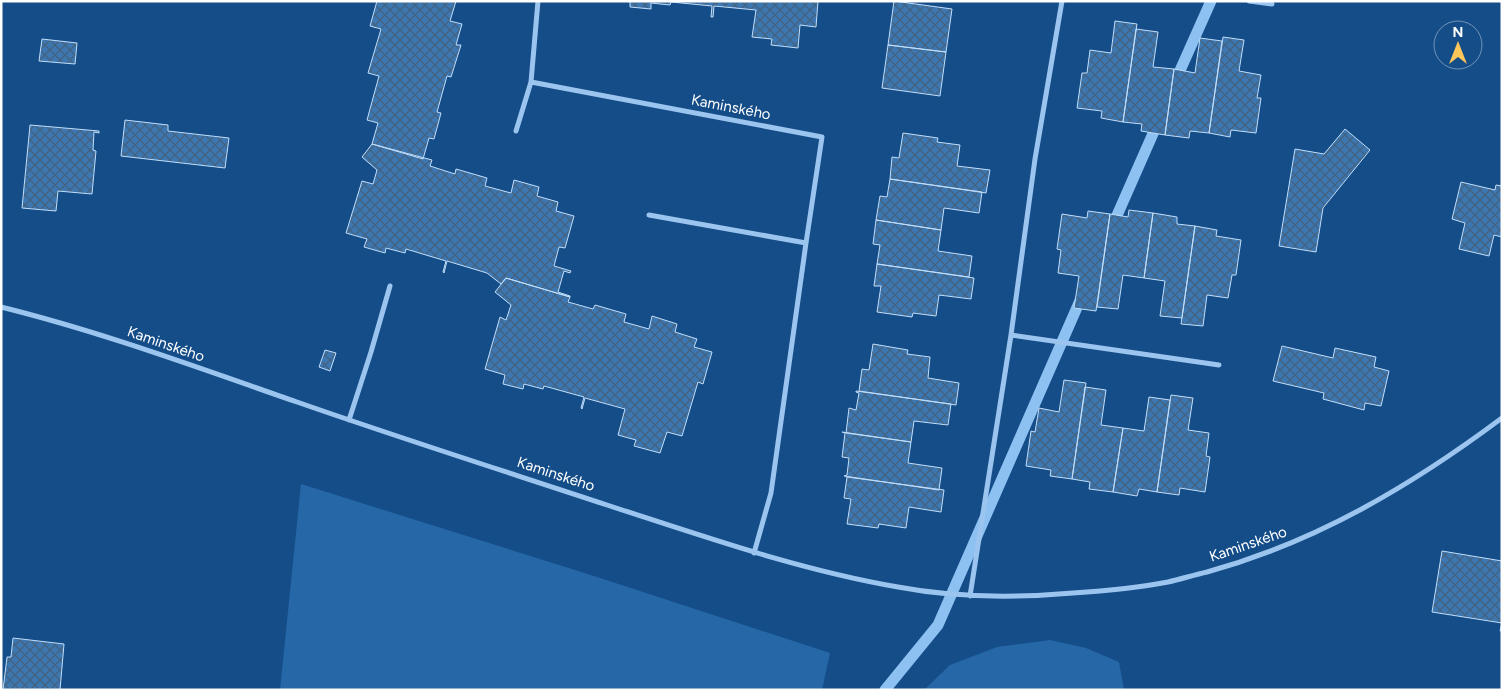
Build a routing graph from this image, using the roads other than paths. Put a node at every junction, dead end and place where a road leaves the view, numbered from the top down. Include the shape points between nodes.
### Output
1 (538, 1) edge
2 (1062, 1) edge
3 (1249, 1) edge
4 (1272, 4) dead end
5 (531, 82) junction
6 (516, 131) dead end
7 (649, 215) dead end
8 (806, 243) junction
9 (390, 286) dead end
10 (1, 307) edge
11 (1011, 335) junction
12 (1219, 365) dead end
13 (1502, 418) edge
14 (349, 420) junction
15 (754, 553) junction
16 (970, 596) junction

1 - 5 street
2 - 11 street via 1035,159
3 - 4 street
5 - 6 street
5 - 8 street, Kaminského via 822,137
7 - 8 street
8 - 15 street, Kaminského via 771,493
9 - 14 street
10 - 14 street, Kaminského via 105,336
11 - 12 street
11 - 16 street
13 - 16 street, Kaminského via 1432,467 1357,513 1295,542 1243,561 1169,582 1112,590 1012,597
14 - 15 street, Kaminského
15 - 16 street, Kaminského via 890,586

